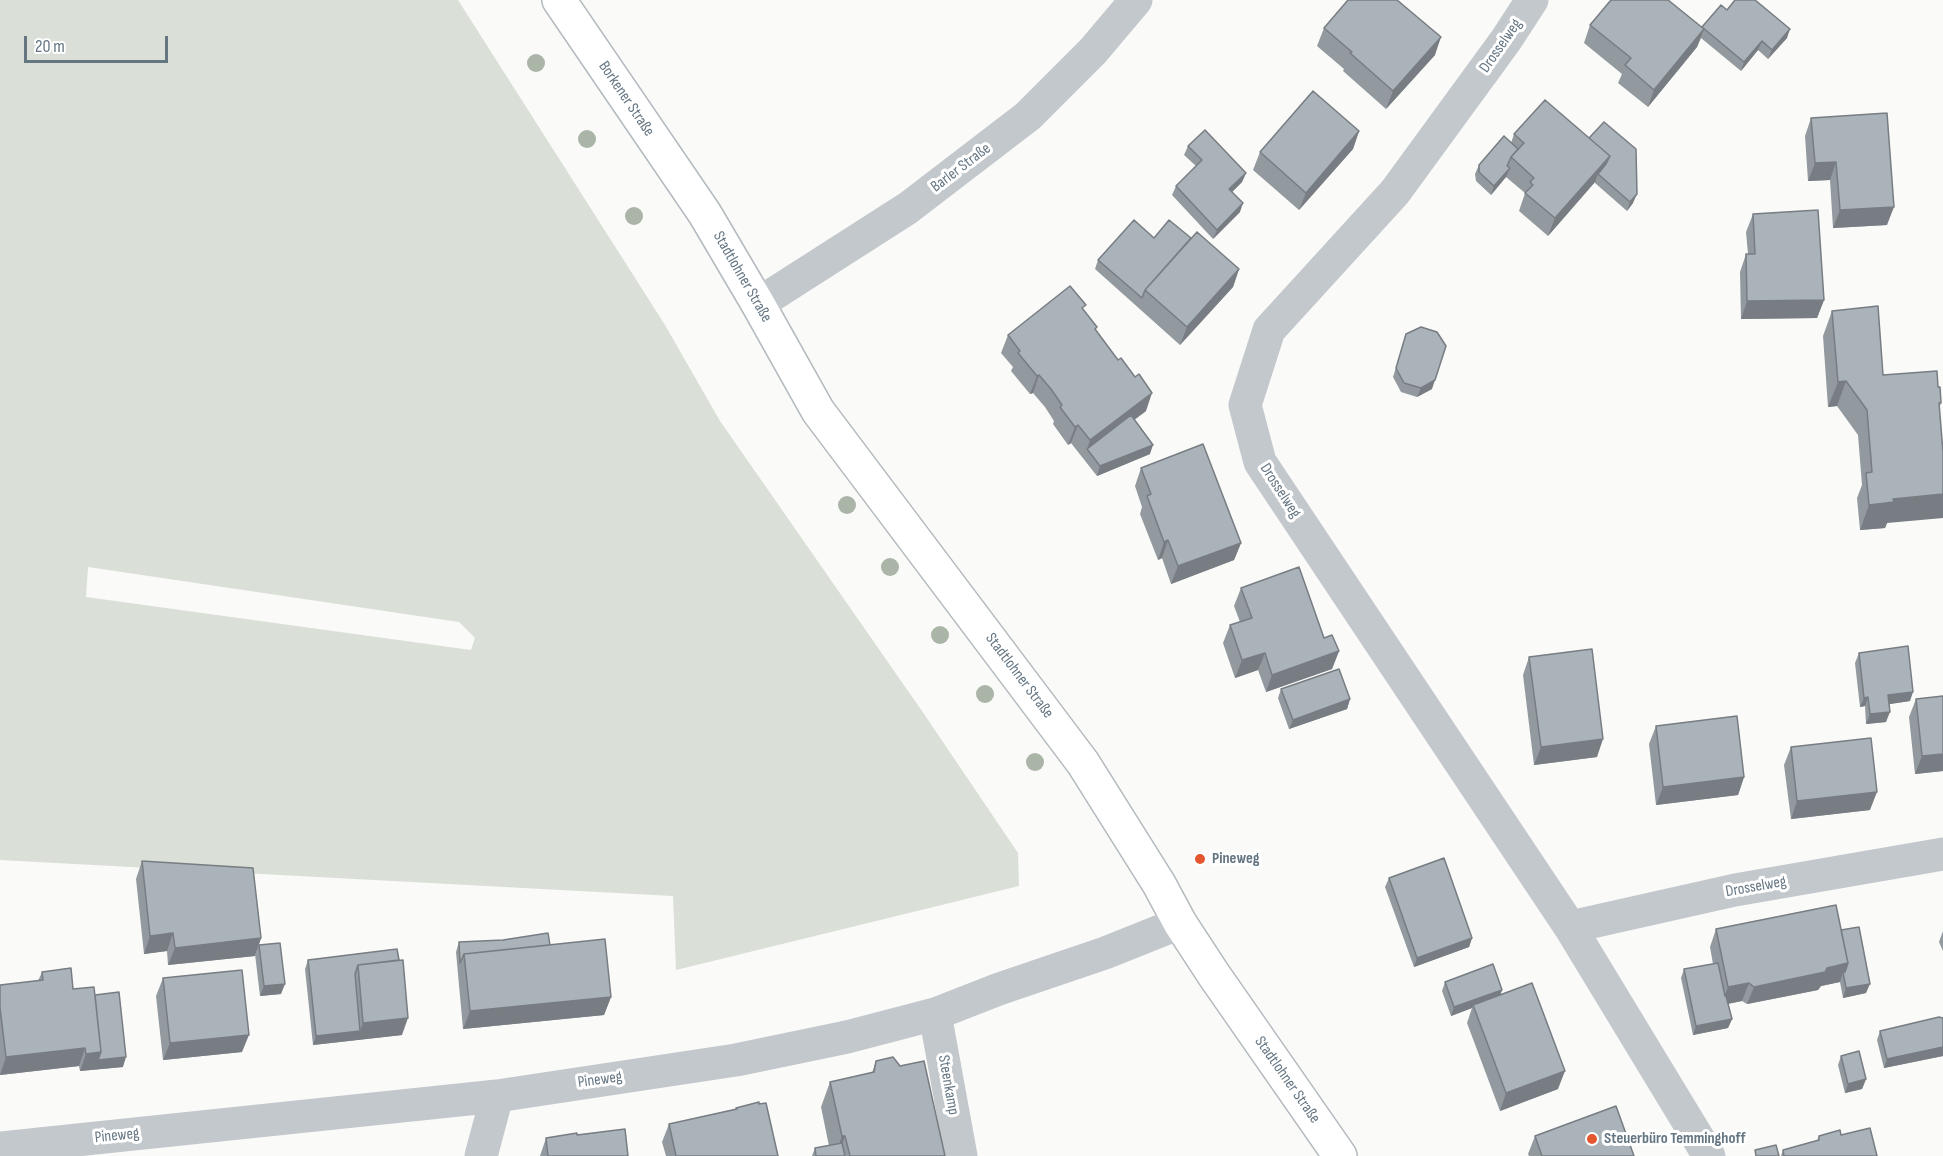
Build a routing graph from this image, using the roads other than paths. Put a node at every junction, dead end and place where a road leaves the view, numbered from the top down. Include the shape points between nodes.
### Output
1 (559, 0) edge
2 (1136, 0) edge
3 (1532, 0) edge
4 (694, 198) joint
5 (758, 304) junction
6 (1943, 854) edge
7 (1180, 922) junction
8 (1570, 927) junction
9 (935, 1014) junction
10 (497, 1096) junction
11 (0, 1148) edge
12 (481, 1156) edge
13 (961, 1156) edge
14 (1340, 1156) edge
15 (1709, 1156) edge

1 - 4 main road, Borkener Straße
2 - 5 street, Barler Straße via 1093,51 1028,116 908,208
3 - 8 street, Drosselweg via 1395,192 1269,330 1245,405 1260,462
4 - 5 main road, Stadtlohner Straße
5 - 7 main road, Stadtlohner Straße via 818,411 1083,763
6 - 8 street, Drosselweg via 1736,890
7 - 9 street, Pineweg
7 - 14 main road, Stadtlohner Straße
8 - 15 street, Drosselweg
9 - 10 street, Pineweg via 736,1060
9 - 13 street, Steenkamp
10 - 11 street, Pineweg
10 - 12 street

